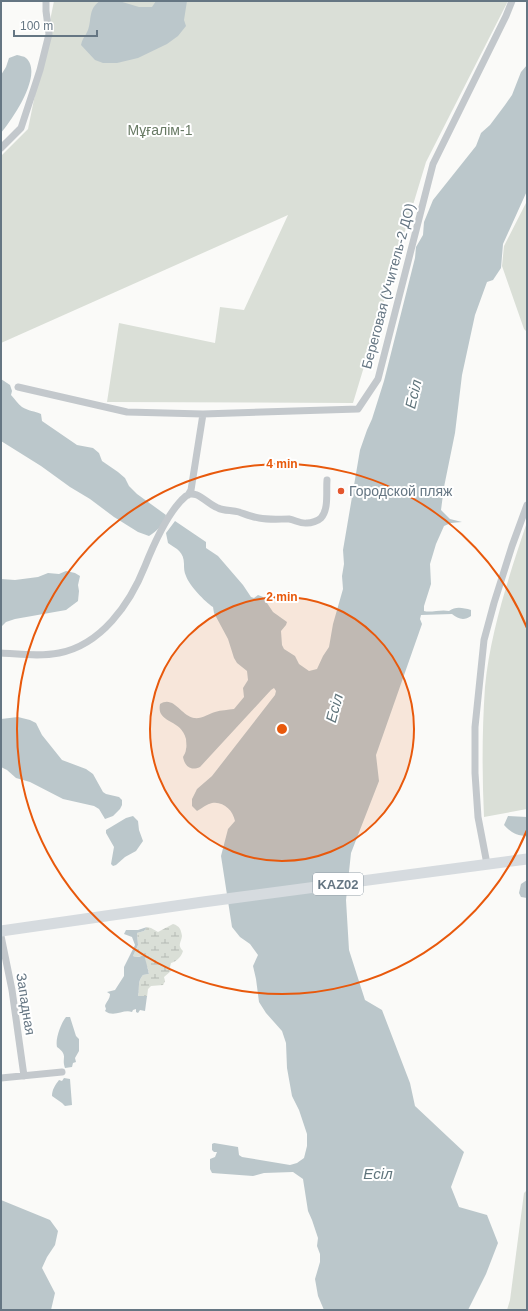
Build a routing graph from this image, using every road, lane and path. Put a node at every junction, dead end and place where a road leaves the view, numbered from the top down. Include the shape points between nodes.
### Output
1 (46, 1) edge
2 (512, 1) edge
3 (1, 148) edge
4 (18, 387) dead end
5 (203, 414) junction
6 (327, 480) dead end
7 (188, 495) junction
8 (527, 506) edge
9 (1, 653) edge
10 (527, 859) edge
11 (487, 864) junction
12 (1, 931) edge
13 (1, 936) edge
14 (62, 1072) dead end
15 (24, 1076) junction
16 (1, 1078) edge

1 - 3 street via 49,34 40,70 22,128
2 - 5 street, Береговая (Учитель-2 ДО) via 433,164 378,380 358,409
4 - 5 street via 127,412
5 - 7 street via 191,490
6 - 7 street via 325,512 319,520 306,523 291,519 258,518 217,508 195,494
7 - 9 street via 155,540 130,598 108,625 92,638 58,654
8 - 11 street via 512,546 484,640 475,727 475,773 478,817
10 - 11 highway, KAZ02
11 - 12 highway, KAZ02
13 - 15 street, Западная via 12,990
14 - 15 street
15 - 16 street

